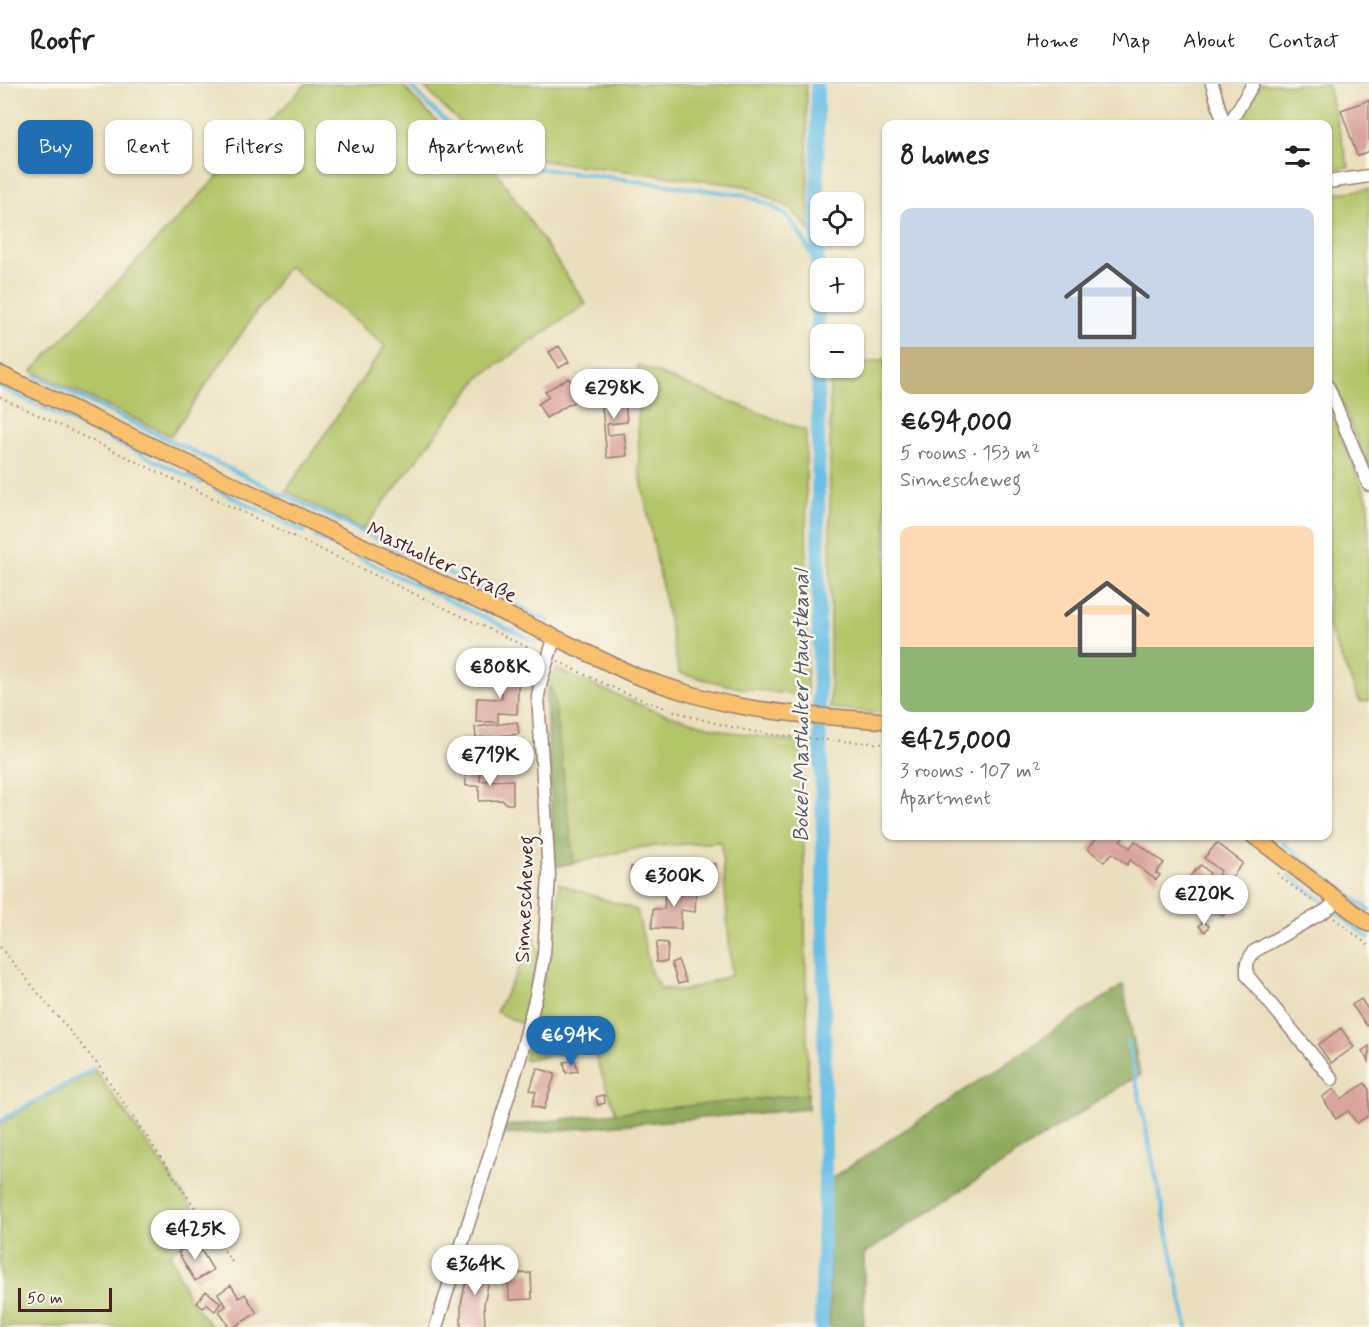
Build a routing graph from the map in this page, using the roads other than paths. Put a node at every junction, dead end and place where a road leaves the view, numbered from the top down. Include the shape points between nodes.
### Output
1 (1212, 84) edge
2 (1253, 84) edge
3 (1223, 120) edge
4 (1232, 120) edge
5 (1369, 176) edge
6 (1332, 181) edge
7 (0, 374) edge
8 (1332, 397) edge
9 (1369, 485) edge
10 (554, 639) junction
11 (882, 721) edge
12 (1259, 840) edge
13 (1338, 900) junction
14 (1369, 924) edge
15 (1332, 1079) dead end
16 (436, 1327) edge

1 - 3 street
2 - 4 street
5 - 6 street
7 - 10 main road, Mastholter Straße
8 - 9 street
10 - 11 main road, Mastholter Straße via 636,676 734,705
10 - 16 street, Sinnescheweg via 538,696 549,875 544,954 520,1058
12 - 13 main road
13 - 14 main road
13 - 15 street via 1253,952 1247,963 1247,975

